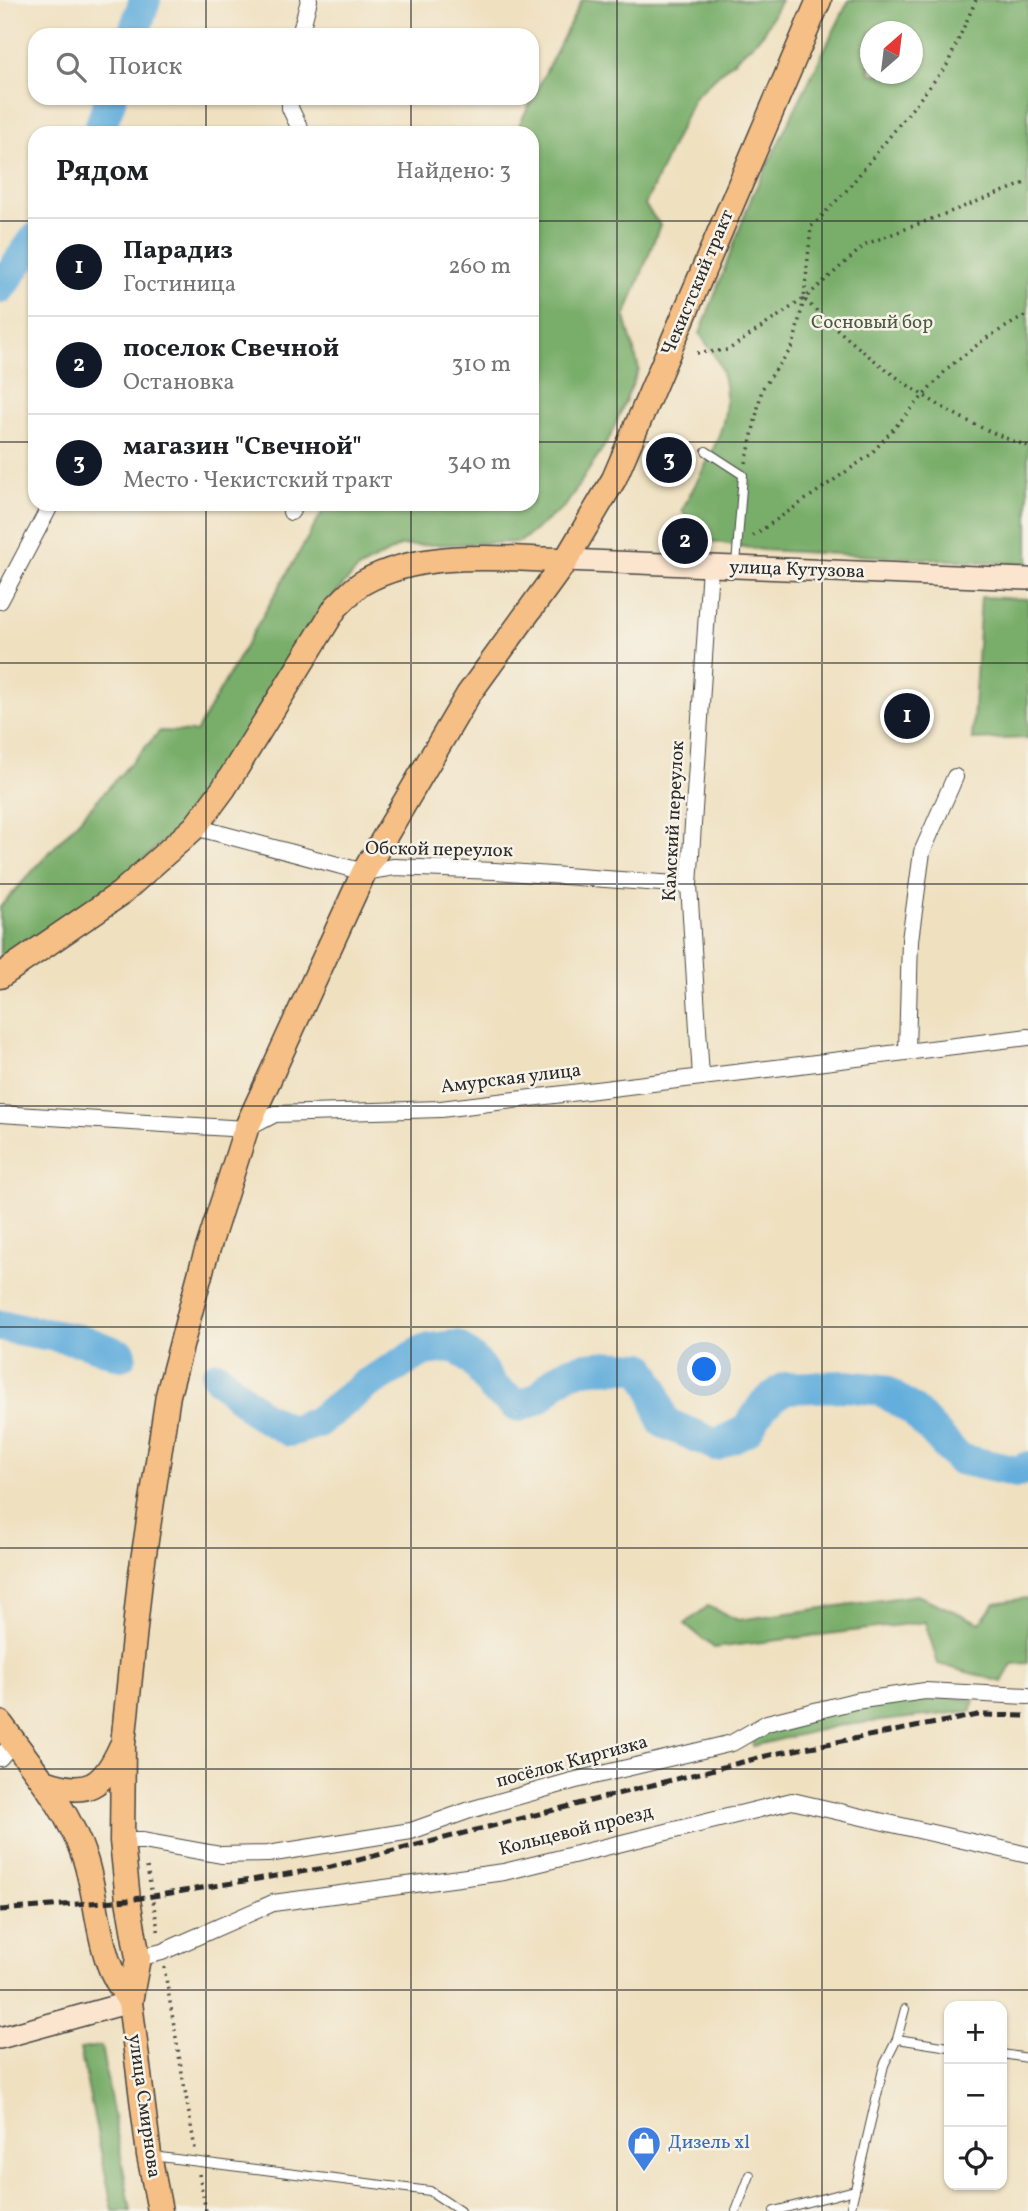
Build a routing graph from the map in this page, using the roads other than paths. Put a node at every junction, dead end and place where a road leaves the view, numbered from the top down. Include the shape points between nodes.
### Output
1 (309, 0) edge
2 (820, 0) edge
3 (302, 28) edge
4 (290, 105) edge
5 (299, 126) edge
6 (706, 451) dead end
7 (47, 511) edge
8 (566, 560) junction
9 (710, 567) junction
10 (736, 568) junction
11 (1028, 579) edge
12 (0, 601) edge
13 (955, 777) dead end
14 (195, 827) junction
15 (364, 872) junction
16 (689, 886) junction
17 (0, 976) edge
18 (1028, 1037) edge
19 (907, 1052) junction
20 (701, 1077) junction
21 (0, 1114) edge
22 (246, 1129) junction
23 (1028, 1696) edge
24 (5, 1741) edge
25 (122, 1744) junction
26 (45, 1782) junction
27 (133, 1841) junction
28 (1028, 1855) edge
29 (150, 1955) junction
30 (130, 2002) junction
31 (905, 2009) dead end
32 (0, 2039) edge
33 (897, 2039) junction
34 (944, 2046) edge
35 (1007, 2055) edge
36 (1028, 2058) edge
37 (149, 2155) junction
38 (750, 2175) dead end
39 (855, 2190) junction
40 (160, 2211) edge
41 (460, 2211) edge
42 (736, 2211) edge
43 (774, 2211) edge
44 (850, 2211) edge

1 - 3 street
2 - 8 main road, Чекистский тракт via 614,479
4 - 5 street
6 - 10 lane via 743,475
7 - 12 street
8 - 9 street, улица Кутузова
8 - 14 main road via 459,558 400,566 362,583 336,607
8 - 15 main road, Чекистский тракт via 468,695
9 - 10 street, улица Кутузова
9 - 16 street, Камский переулок
10 - 11 street, улица Кутузова
13 - 19 street via 922,852 910,940
14 - 15 street, Обской переулок
14 - 17 main road via 120,894
15 - 16 street, Обской переулок via 394,867 495,870
15 - 22 main road, Чекистский тракт
16 - 20 street, Камский переулок
18 - 19 street, Амурская улица
19 - 20 street, Амурская улица
20 - 22 street, Амурская улица via 441,1109 275,1114
21 - 22 street, Амурская улица
22 - 25 main road, Чекистский тракт via 168,1395 140,1580
23 - 27 street, посёлок Киргизка via 925,1691 855,1701 768,1723 732,1743 572,1781 411,1831 268,1854 221,1855
24 - 26 main road
25 - 26 main road via 99,1783 66,1790
25 - 27 main road
26 - 30 main road via 84,1857 109,1965
27 - 29 main road via 128,1900
28 - 29 street, Кольцевой проезд via 792,1801 504,1872 273,1903
29 - 30 main road
30 - 32 street
30 - 37 main road, улица Смирнова
31 - 33 lane
33 - 34 lane
33 - 39 lane via 884,2065
35 - 36 lane
37 - 40 main road, улица Смирнова
37 - 41 lane via 430,2191
38 - 42 lane
39 - 43 lane
39 - 44 lane

